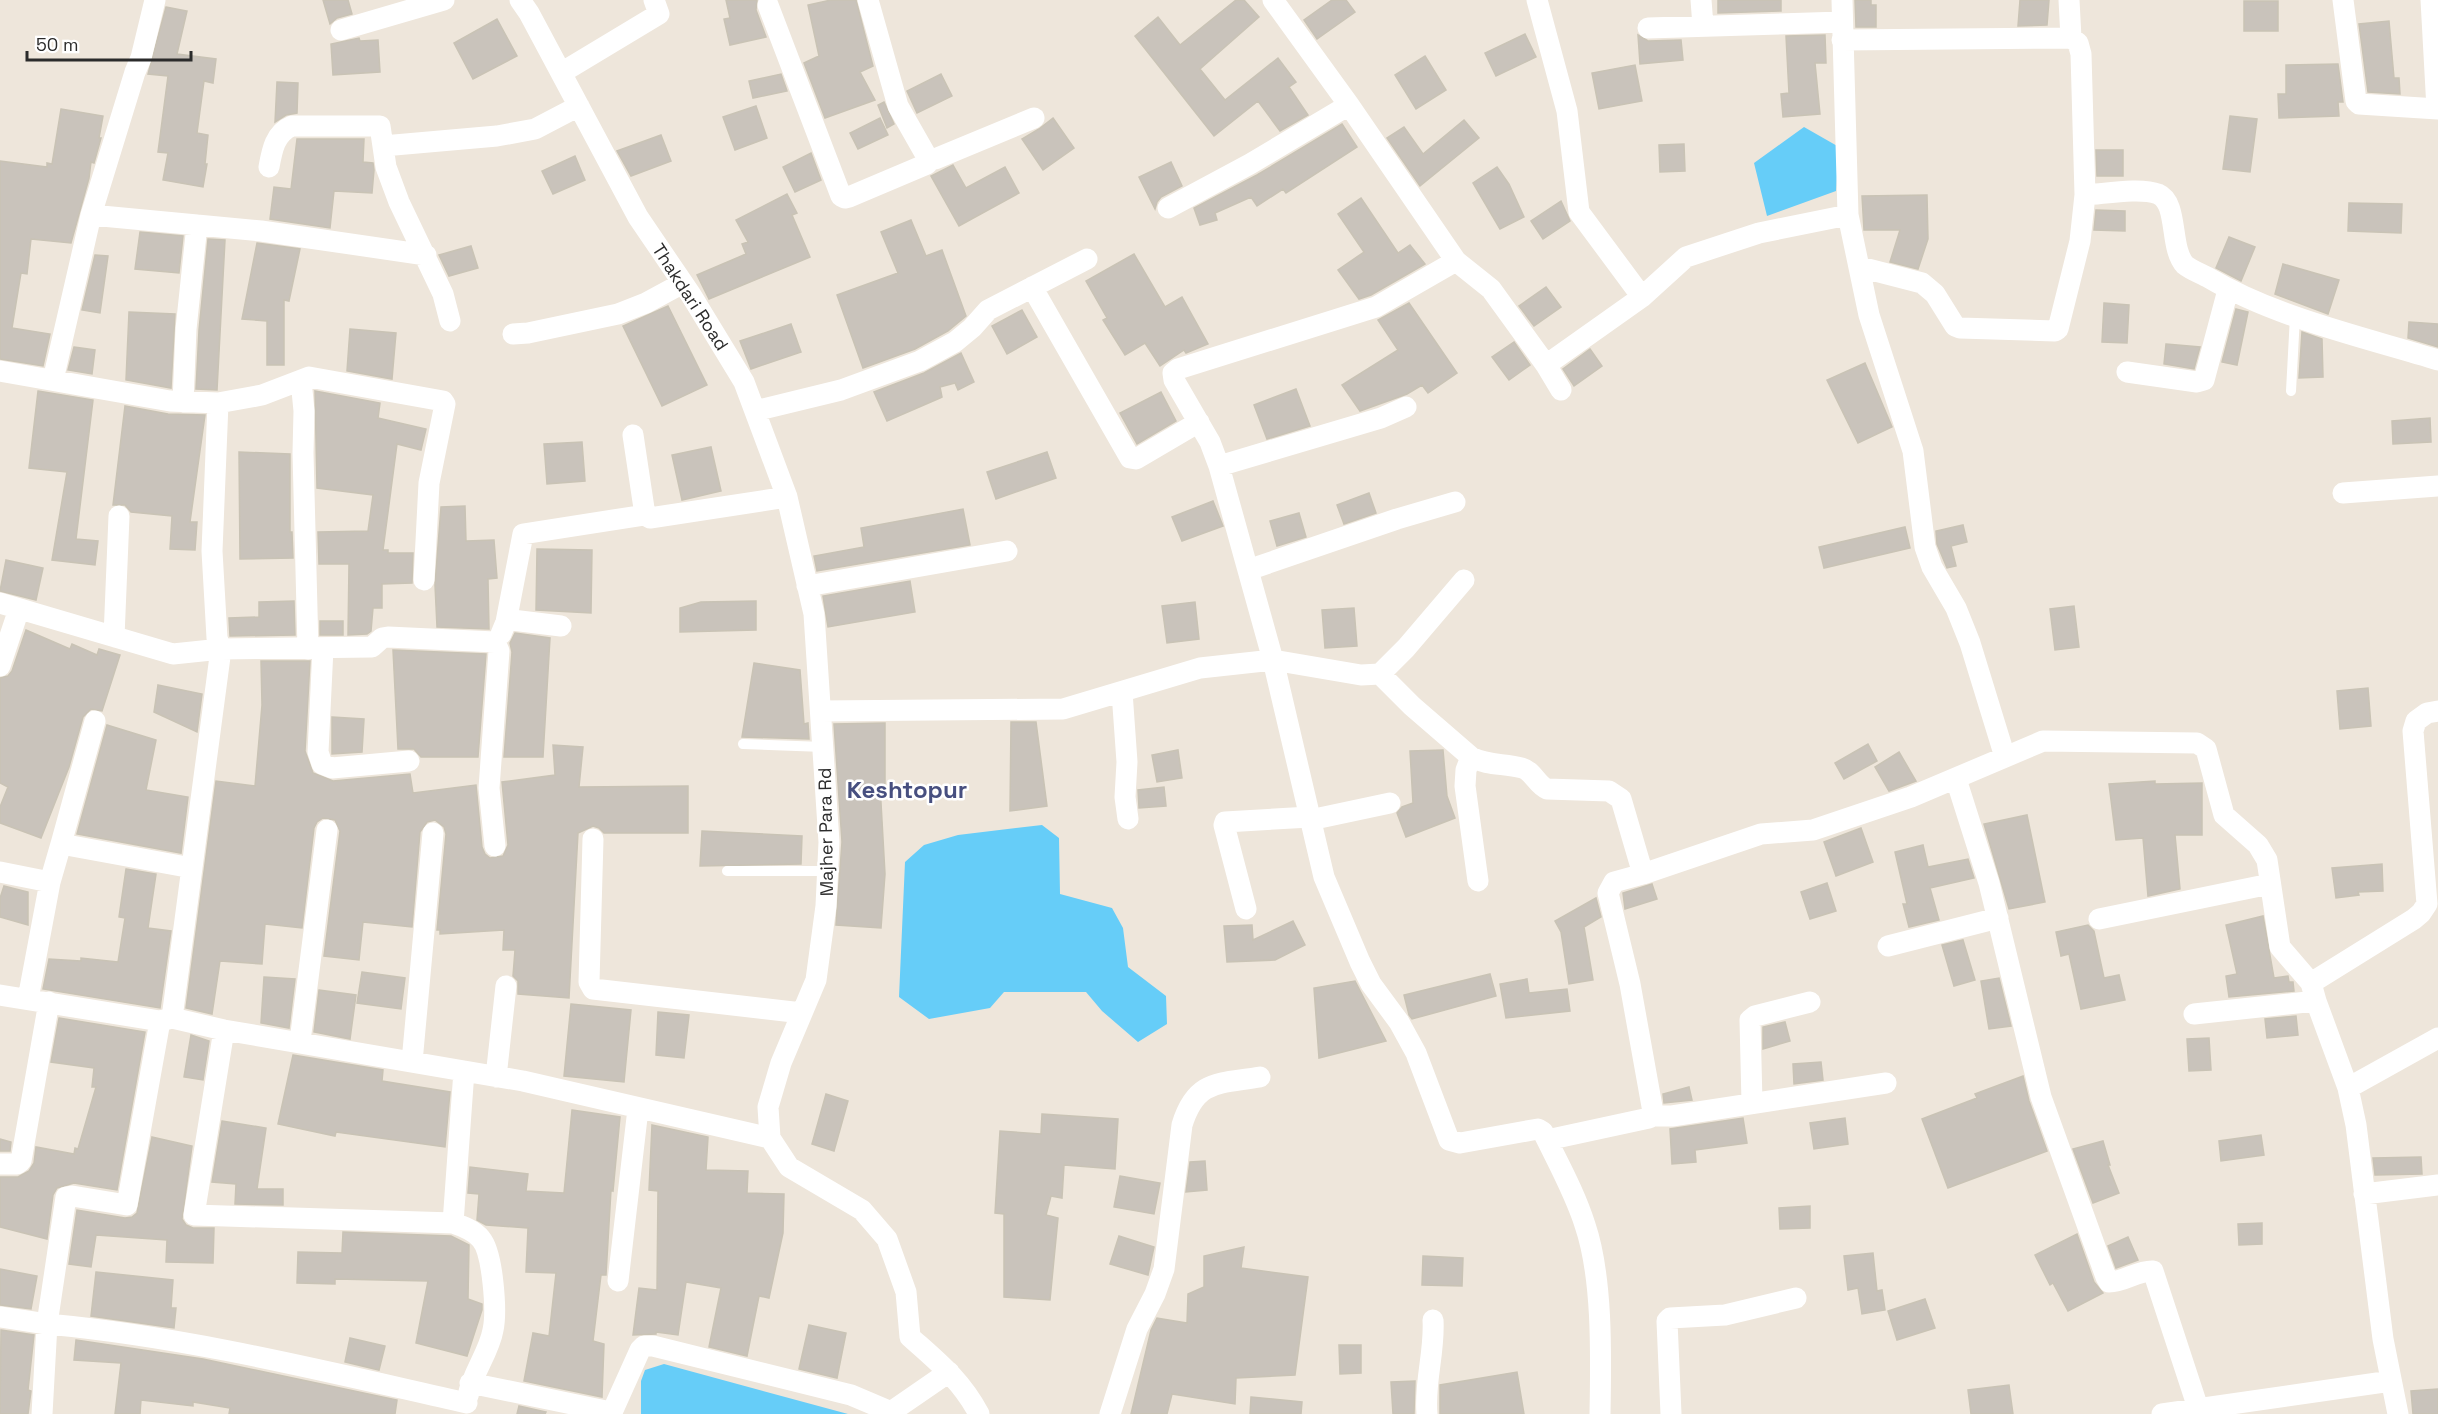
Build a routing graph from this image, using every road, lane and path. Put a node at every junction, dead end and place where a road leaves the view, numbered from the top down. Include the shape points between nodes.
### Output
1 (154, 0) edge
2 (444, 0) edge
3 (520, 0) edge
4 (654, 0) edge
5 (868, 0) edge
6 (1273, 0) edge
7 (1537, 0) edge
8 (1701, 0) edge
9 (1842, 0) edge
10 (2069, 0) edge
11 (2343, 0) edge
12 (2431, 0) edge
13 (768, 5) dead end
14 (1703, 26) junction
15 (1648, 28) dead end
16 (341, 30) dead end
17 (1842, 31) junction
18 (2071, 38) junction
19 (561, 73) junction
20 (1349, 105) junction
21 (579, 106) junction
22 (2437, 109) edge
23 (1034, 118) dead end
24 (383, 147) junction
25 (931, 159) junction
26 (269, 167) dead end
27 (2085, 195) junction
28 (1168, 208) dead end
29 (91, 215) junction
30 (1848, 215) junction
31 (197, 225) junction
32 (426, 255) junction
33 (1087, 259) dead end
34 (1456, 261) junction
35 (1860, 267) junction
36 (683, 283) junction
37 (1032, 287) junction
38 (2228, 290) junction
39 (1642, 297) junction
40 (2295, 316) junction
41 (450, 321) dead end
42 (513, 334) dead end
43 (2438, 360) edge
44 (1546, 365) junction
45 (0, 371) edge
46 (2127, 372) dead end
47 (53, 380) junction
48 (301, 380) junction
49 (1561, 390) dead end
50 (2291, 391) dead end
51 (183, 402) junction
52 (218, 403) junction
53 (1406, 407) dead end
54 (755, 411) junction
55 (1199, 422) junction
56 (633, 435) dead end
57 (1219, 466) junction
58 (2438, 486) edge
59 (2343, 494) dead end
60 (788, 497) junction
61 (1455, 502) dead end
62 (645, 515) junction
63 (119, 516) dead end
64 (1007, 551) dead end
65 (1248, 570) junction
66 (424, 580) dead end
67 (1464, 580) dead end
68 (807, 585) junction
69 (10, 606) edge
70 (814, 614) joint
71 (506, 622) junction
72 (561, 626) dead end
73 (114, 637) junction
74 (498, 646) junction
75 (316, 648) junction
76 (221, 649) junction
77 (1273, 660) junction
78 (0, 666) edge
79 (1380, 674) junction
80 (1122, 692) junction
81 (821, 711) junction
82 (2438, 711) edge
83 (95, 721) dead end
84 (743, 744) dead end
85 (824, 747) junction
86 (1471, 757) junction
87 (2006, 757) junction
88 (409, 761) dead end
89 (1956, 779) junction
90 (1390, 803) dead end
91 (1310, 818) junction
92 (1128, 819) dead end
93 (327, 830) dead end
94 (433, 833) dead end
95 (593, 839) dead end
96 (61, 844) junction
97 (495, 846) dead end
98 (192, 868) junction
99 (727, 871) dead end
100 (828, 871) junction
101 (0, 872) edge
102 (1643, 874) junction
103 (1478, 881) dead end
104 (50, 882) junction
105 (2270, 884) junction
106 (1246, 909) dead end
107 (1998, 918) junction
108 (2098, 919) dead end
109 (1888, 946) dead end
110 (506, 986) dead end
111 (2314, 992) junction
112 (0, 995) edge
113 (38, 1000) junction
114 (1810, 1002) dead end
115 (802, 1013) junction
116 (2194, 1014) dead end
117 (166, 1020) junction
118 (224, 1030) junction
119 (2438, 1038) edge
120 (300, 1041) junction
121 (412, 1062) junction
122 (464, 1071) junction
123 (496, 1077) junction
124 (1260, 1077) dead end
125 (1886, 1083) dead end
126 (2348, 1089) junction
127 (1752, 1103) junction
128 (638, 1109) junction
129 (1652, 1116) junction
130 (770, 1138) junction
131 (1547, 1140) junction
132 (0, 1164) edge
133 (2438, 1185) edge
134 (2364, 1194) junction
135 (453, 1223) junction
136 (618, 1281) dead end
137 (1796, 1298) dead end
138 (0, 1317) edge
139 (1433, 1320) dead end
140 (47, 1324) junction
141 (949, 1372) junction
142 (2391, 1381) junction
143 (467, 1400) edge
144 (2200, 1411) edge
145 (42, 1414) edge
146 (979, 1414) edge
147 (1110, 1414) edge
148 (1427, 1414) edge
149 (1600, 1414) edge
150 (1671, 1414) edge
151 (2162, 1414) edge
152 (2398, 1414) edge

1 - 29 street via 141,58
2 - 16 street
3 - 19 street, Thakdari Road
4 - 19 street via 659,14
5 - 25 street via 898,106
6 - 20 street
7 - 39 street via 1568,111 1579,212
8 - 14 street
9 - 17 street
10 - 18 street
11 - 22 street via 2358,107
12 - 22 street
13 - 25 street via 841,196 849,197
14 - 15 street
14 - 17 street
17 - 18 street
17 - 30 street
18 - 27 street via 2081,54
19 - 21 street, Thakdari Road
20 - 28 street
20 - 34 street
21 - 24 street via 535,129
21 - 36 street, Thakdari Road via 638,217
23 - 25 street
24 - 26 street via 380,126 375,124 292,126 278,137
24 - 32 street via 399,202
27 - 35 street via 2080,241 2055,332 1960,328 1922,283
27 - 38 street via 2143,191 2158,194 2168,202 2177,249 2185,264
29 - 31 street
29 - 47 street
30 - 35 street
30 - 39 street via 1759,233 1686,257
31 - 32 street
31 - 51 street
32 - 41 street
33 - 37 street
34 - 44 street via 1491,289
34 - 55 street via 1376,307 1178,369 1173,373 1174,380
35 - 87 street via 1869,315 1913,451 1925,547 1970,643
36 - 42 street via 618,314
36 - 54 street, Thakdari Road via 744,382
37 - 54 street via 988,310 954,342 920,361 842,390
37 - 55 street via 1130,458 1136,459
38 - 40 street
38 - 46 street via 2204,380
39 - 44 street
40 - 43 street
40 - 50 lane
44 - 49 street
45 - 47 street
47 - 51 street
48 - 52 street via 262,395
48 - 66 street via 309,377 445,403 429,483
48 - 75 street
51 - 52 street
52 - 76 street via 212,551
53 - 57 street
54 - 60 street, Thakdari Road
55 - 57 street
56 - 62 street
57 - 65 street
58 - 59 street
60 - 62 street via 654,517
60 - 68 street, Thakdari Road
61 - 65 street
62 - 71 street via 523,534
63 - 73 street
64 - 68 street
65 - 77 street
67 - 79 street
68 - 70 street, Thakdari Road
69 - 73 street
69 - 78 street
70 - 81 street, Majher Para Rd
71 - 72 street
71 - 74 street
73 - 76 street via 173,654
74 - 75 street via 495,642 388,637 372,647
74 - 97 street via 489,788
75 - 76 street
75 - 88 street via 318,752 322,764 332,768
76 - 98 street
77 - 79 street via 1361,675
77 - 80 street via 1200,668
77 - 91 street
79 - 86 street
80 - 81 street via 1063,709
80 - 92 street
81 - 85 street, Majher Para Rd
82 - 111 street via 2416,721 2413,732 2427,904 2414,919
83 - 96 street
84 - 85 lane
85 - 100 street, Majher Para Rd
86 - 102 street via 1482,763 1523,768 1547,789 1617,794
86 - 103 street via 1465,786
87 - 89 street
87 - 105 street via 2043,741 2202,745 2224,815 2258,845 2267,860
89 - 102 street via 1813,830 1761,834
89 - 107 street
90 - 91 street
91 - 106 street via 1225,822
91 - 131 street via 1324,877 1360,962 1416,1053 1449,1140 1460,1143 1532,1128 1543,1132
93 - 120 street
94 - 121 street
95 - 115 street via 589,982 593,989
96 - 98 street
96 - 104 street
98 - 117 street
99 - 100 lane
100 - 115 street, Majher Para Rd via 816,980
101 - 104 street
102 - 129 street via 1614,882 1608,893 1630,984
104 - 113 street
105 - 108 street
105 - 111 street via 2280,947
107 - 109 street
107 - 144 street via 2041,1097 2106,1277 2115,1282 2153,1271
110 - 123 street
111 - 116 street
111 - 126 street
112 - 113 street
113 - 117 street
113 - 132 street via 21,1161
114 - 127 street via 1750,1020
115 - 130 street, Majher Para Rd via 768,1107
117 - 118 street
117 - 140 street via 127,1205 66,1197
118 - 120 street
118 - 135 street via 194,1215
119 - 126 street
120 - 121 street
121 - 122 street
122 - 123 street
122 - 135 street
123 - 128 street
124 - 147 street via 1213,1085 1202,1090 1187,1109 1164,1269 1137,1329
125 - 127 street
126 - 134 street
127 - 129 street
128 - 130 street
128 - 136 street
129 - 131 street
130 - 141 street, Majher Para Rd via 789,1167 862,1210 887,1239 906,1292 910,1337
131 - 149 street via 1586,1227 1601,1343
133 - 134 street
134 - 142 street
135 - 143 street via 482,1239 494,1297 493,1332
137 - 150 street via 1725,1315 1666,1321
138 - 140 street
139 - 148 street
140 - 143 street via 273,1359
140 - 145 street
141 - 143 street via 891,1412 851,1395 644,1346 613,1410
141 - 146 street, Majher Para Rd via 967,1391
142 - 144 street
142 - 152 street
144 - 151 street

